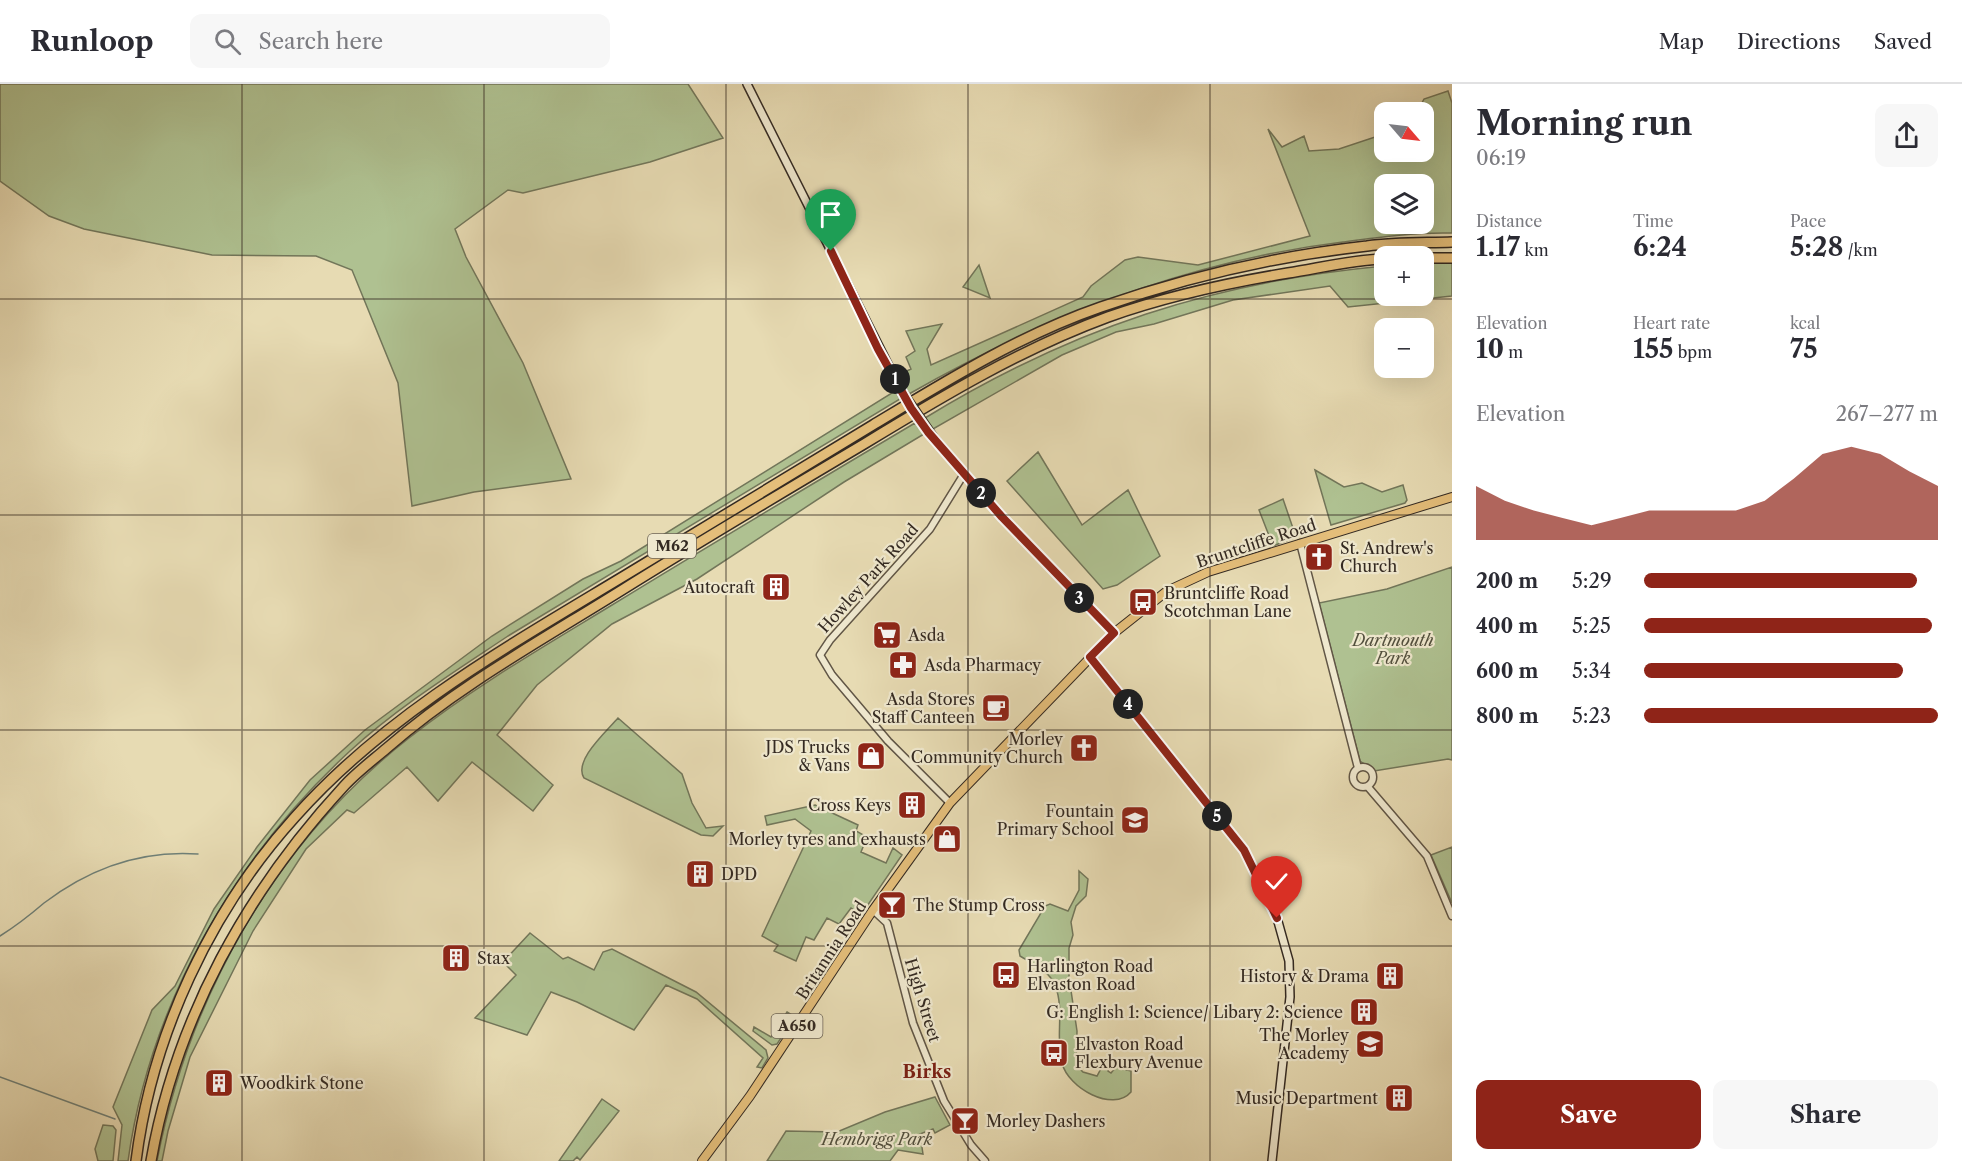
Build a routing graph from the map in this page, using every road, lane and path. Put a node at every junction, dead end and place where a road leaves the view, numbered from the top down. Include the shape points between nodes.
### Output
1 (747, 84) edge
2 (1452, 242) edge
3 (1434, 258) edge
4 (1452, 258) edge
5 (1374, 261) edge
6 (964, 474) junction
7 (1452, 497) edge
8 (1300, 543) junction
9 (1114, 633) junction
10 (1090, 657) junction
11 (1358, 768) junction
12 (1368, 787) junction
13 (950, 803) junction
14 (873, 910) junction
15 (1452, 916) edge
16 (136, 1161) edge
17 (151, 1161) edge
18 (702, 1161) edge
19 (985, 1161) edge
20 (1272, 1161) edge

1 - 6 main road, bridge via 900,388
2 - 16 highway, M62 via 1369,245 1226,269 1098,308 1043,331 988,357 689,536 404,717 335,774 293,819 246,880 220,922 166,1032
3 - 4 highway
5 - 17 highway, M62 via 1240,281 1174,296 1109,317 997,365 695,545 460,692 410,728 348,781 261,889 234,933 183,1040
6 - 9 main road
6 - 13 street, Howley Park Road via 930,529 820,655 888,741
7 - 8 main road, Bruntcliffe Road / A650
8 - 9 main road, Bruntcliffe Road / A650 via 1181,583
8 - 11 street
9 - 10 main road, Bruntcliffe Road / A650
10 - 13 main road, Britannia Road / A650
10 - 20 main road via 1244,850 1277,918 1289,961 1290,997
11 - 12 street via 1368,768 1373,775
11 - 12 street via 1352,776 1354,783 1360,788
12 - 15 street via 1427,856
13 - 14 main road, Britannia Road / A650
14 - 18 main road, Britannia Road / A650
14 - 19 street, High Street via 887,923 913,1023 944,1101

